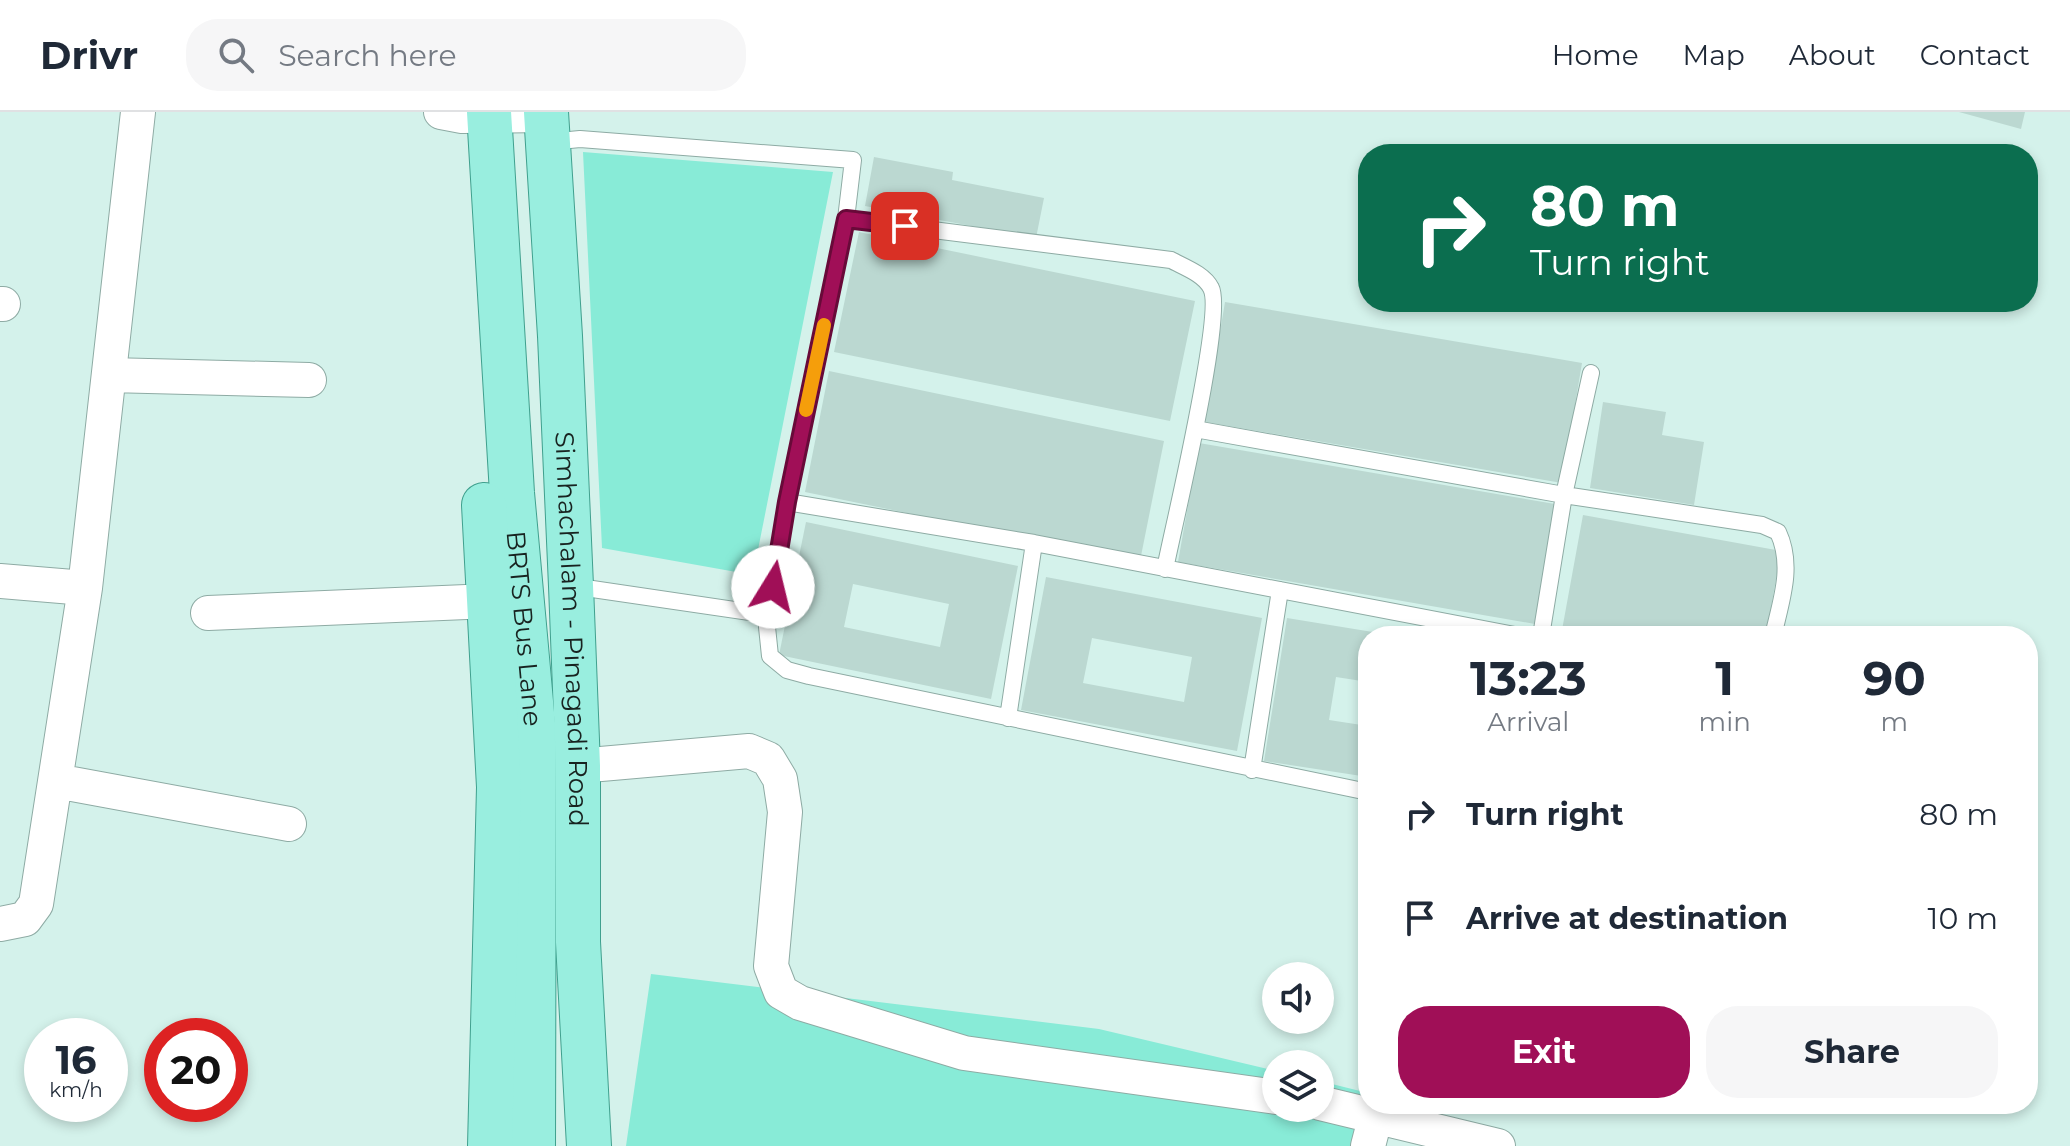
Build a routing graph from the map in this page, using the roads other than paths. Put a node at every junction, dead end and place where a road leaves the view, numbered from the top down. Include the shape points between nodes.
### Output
1 (138, 112) edge
2 (468, 114) edge
3 (546, 123) edge
4 (846, 219) junction
5 (1591, 373) dead end
6 (109, 375) junction
7 (309, 380) dead end
8 (1195, 429) junction
9 (1564, 495) junction
10 (787, 502) junction
11 (1034, 543) junction
12 (1165, 569) junction
13 (0, 581) edge
14 (571, 586) junction
15 (85, 588) junction
16 (1280, 590) junction
17 (490, 601) junction
18 (208, 613) dead end
19 (769, 615) junction
20 (1468, 626) edge
21 (1543, 626) edge
22 (1775, 626) edge
23 (1008, 718) junction
24 (578, 766) junction
25 (1252, 770) junction
26 (56, 781) junction
27 (1358, 790) edge
28 (289, 824) dead end
29 (0, 924) edge
30 (1262, 1095) edge
31 (1334, 1111) edge
32 (1372, 1131) edge
33 (1492, 1145) edge
34 (490, 1146) edge
35 (533, 1146) edge
36 (589, 1146) edge

1 - 6 street
2 - 3 street
2 - 17 main road
2 - 35 main road, BRTS Bus Lane via 534,735
3 - 4 lane via 580,139 853,160
3 - 14 main road, Simhachalam - Pinagadi Road
4 - 8 lane via 1171,260 1195,272 1212,288 1215,311
4 - 10 lane
5 - 9 lane
6 - 7 street
6 - 15 street
8 - 9 lane
8 - 12 lane
9 - 21 lane
9 - 22 lane via 1738,521 1778,532 1787,568
10 - 11 lane
10 - 19 lane
11 - 12 lane
11 - 23 lane
12 - 16 lane
13 - 15 street
14 - 19 lane
14 - 24 main road, Simhachalam - Pinagadi Road
15 - 26 street
16 - 20 lane
16 - 25 lane
17 - 18 street
17 - 34 main road via 499,787
19 - 23 lane via 770,656 787,670
23 - 25 lane
24 - 30 street via 749,751 768,759 780,779 785,812 771,966 781,992 800,1003 964,1053
24 - 36 main road, Simhachalam - Pinagadi Road via 578,942
25 - 27 lane
26 - 28 street
26 - 29 street via 36,904 25,919
31 - 32 street
32 - 33 street

